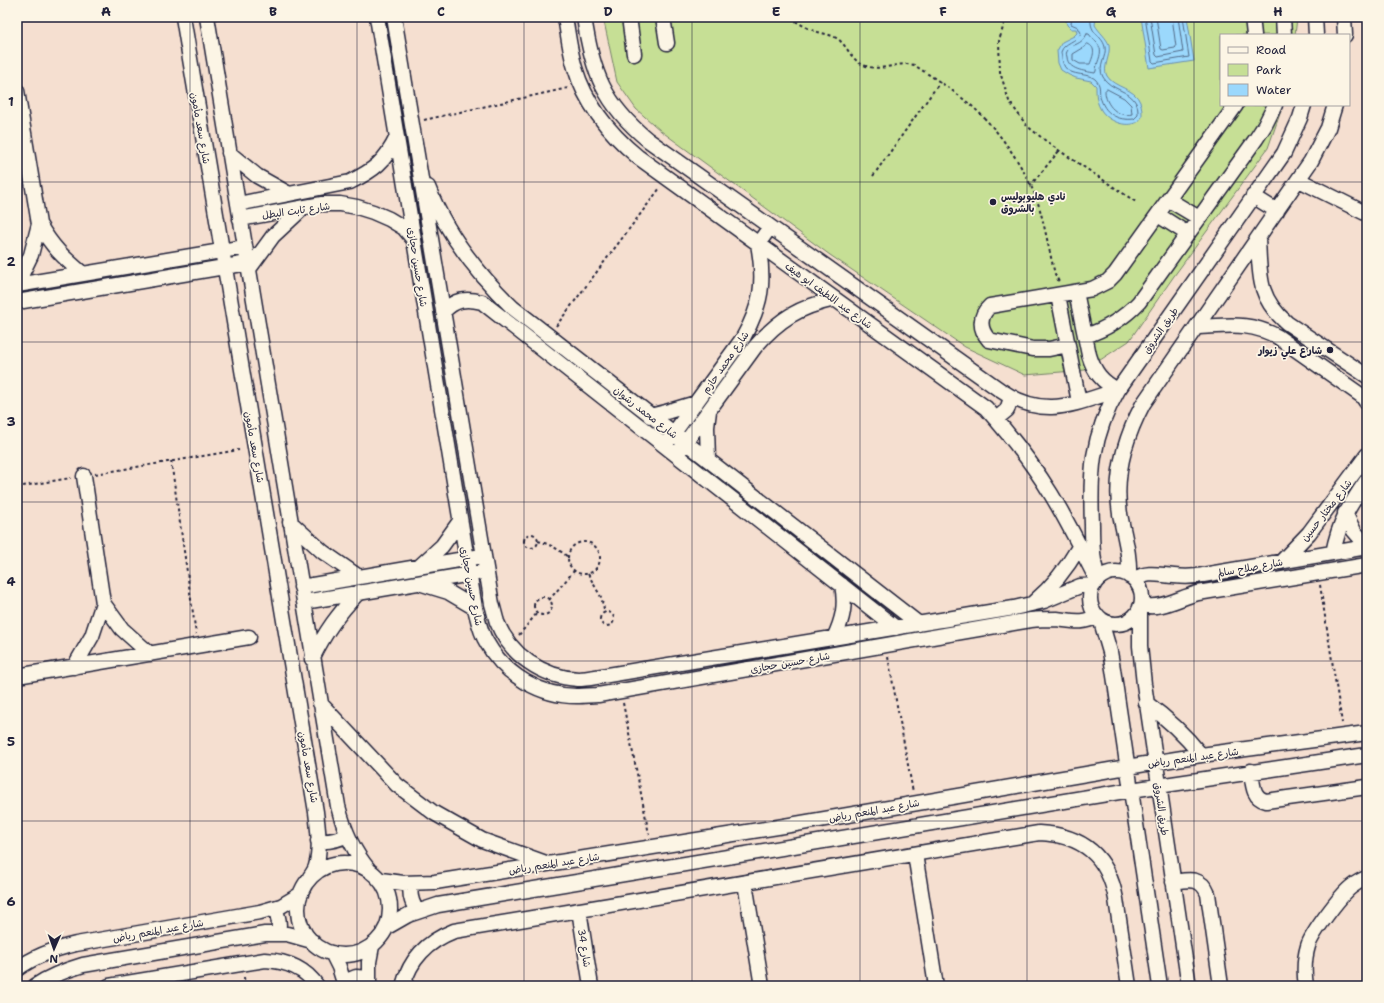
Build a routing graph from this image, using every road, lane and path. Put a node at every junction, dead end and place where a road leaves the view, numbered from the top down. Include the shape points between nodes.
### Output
1 (33, 17) edge
2 (183, 17) edge
3 (207, 17) edge
4 (376, 17) edge
5 (394, 17) edge
6 (565, 17) edge
7 (584, 17) edge
8 (629, 17) edge
9 (663, 17) edge
10 (791, 17) edge
11 (1006, 17) edge
12 (1252, 17) edge
13 (1283, 17) edge
14 (1315, 17) edge
15 (1344, 17) edge
16 (17, 20) edge
17 (1254, 34) edge
18 (1284, 34) edge
19 (1316, 34) edge
20 (1345, 34) edge
21 (667, 43) dead end
22 (634, 54) dead end
23 (940, 82) junction
24 (581, 85) junction
25 (17, 91) edge
26 (1235, 106) edge
27 (1274, 106) edge
28 (1304, 106) edge
29 (1335, 106) edge
30 (412, 123) junction
31 (396, 131) junction
32 (1059, 151) junction
33 (229, 153) junction
34 (418, 162) junction
35 (873, 176) dead end
36 (667, 178) junction
37 (1299, 180) junction
38 (1030, 186) junction
39 (289, 194) junction
40 (1254, 196) junction
41 (1169, 200) junction
42 (1136, 202) dead end
43 (238, 204) junction
44 (303, 208) junction
45 (1277, 211) junction
46 (1158, 214) junction
47 (1367, 214) edge
48 (1199, 218) junction
49 (240, 219) junction
50 (39, 224) junction
51 (770, 227) junction
52 (1188, 234) junction
53 (1258, 238) junction
54 (414, 240) junction
55 (758, 244) junction
56 (245, 247) junction
57 (222, 251) junction
58 (248, 266) junction
59 (225, 267) junction
60 (84, 274) junction
61 (17, 286) edge
62 (1068, 294) junction
63 (835, 299) junction
64 (18, 302) edge
65 (443, 312) junction
66 (1196, 328) junction
67 (1085, 336) junction
68 (548, 337) junction
69 (1068, 345) junction
70 (1367, 376) edge
71 (1118, 390) junction
72 (1011, 398) junction
73 (696, 402) junction
74 (1079, 402) junction
75 (1367, 403) edge
76 (709, 410) junction
77 (650, 416) junction
78 (996, 419) junction
79 (673, 434) junction
80 (685, 443) junction
81 (664, 446) junction
82 (238, 450) dead end
83 (676, 455) junction
84 (1367, 456) edge
85 (708, 460) junction
86 (171, 461) junction
87 (84, 476) junction
88 (1367, 480) edge
89 (17, 487) edge
90 (1345, 513) junction
91 (460, 521) junction
92 (290, 522) junction
93 (538, 541) junction
94 (1367, 546) edge
95 (1079, 547) junction
96 (1333, 553) junction
97 (484, 556) junction
98 (467, 558) junction
99 (568, 558) junction
100 (1281, 562) junction
101 (1367, 564) edge
102 (419, 567) junction
103 (486, 571) junction
104 (574, 571) junction
105 (1318, 573) junction
106 (469, 574) junction
107 (588, 574) junction
108 (359, 577) junction
109 (1132, 577) junction
110 (1097, 581) junction
111 (418, 582) junction
112 (842, 585) junction
113 (301, 587) junction
114 (360, 592) junction
115 (549, 600) junction
116 (304, 602) junction
117 (103, 603) junction
118 (1031, 604) junction
119 (1140, 606) junction
120 (475, 608) junction
121 (537, 613) junction
122 (605, 613) junction
123 (1099, 617) junction
124 (919, 624) junction
125 (899, 627) junction
126 (249, 638) dead end
127 (834, 638) junction
128 (906, 641) junction
129 (510, 645) junction
130 (886, 645) junction
131 (198, 646) junction
132 (150, 654) junction
133 (312, 659) junction
134 (74, 667) junction
135 (17, 676) edge
136 (620, 691) junction
137 (320, 703) junction
138 (1146, 703) junction
139 (1367, 733) edge
140 (1344, 736) junction
141 (1201, 755) junction
142 (1367, 755) edge
143 (1156, 762) junction
144 (1128, 767) junction
145 (1251, 771) junction
146 (1159, 786) junction
147 (1367, 787) edge
148 (1131, 790) junction
149 (914, 803) junction
150 (790, 825) junction
151 (347, 835) junction
152 (318, 840) junction
153 (793, 846) junction
154 (651, 847) junction
155 (915, 854) junction
156 (548, 864) junction
157 (369, 870) junction
158 (310, 877) junction
159 (1367, 878) edge
160 (381, 880) junction
161 (1173, 882) junction
162 (745, 883) junction
163 (411, 884) junction
164 (300, 894) junction
165 (274, 908) junction
166 (579, 910) junction
167 (417, 911) junction
168 (387, 927) junction
169 (278, 933) junction
170 (312, 941) junction
171 (372, 946) junction
172 (332, 953) junction
173 (17, 970) edge
174 (369, 982) edge
175 (345, 984) edge
176 (35, 986) edge
177 (109, 986) edge
178 (316, 986) edge
179 (403, 986) edge
180 (591, 986) edge
181 (762, 986) edge
182 (936, 986) edge
183 (1129, 986) edge
184 (1160, 986) edge
185 (1189, 986) edge
186 (1221, 986) edge
187 (1306, 986) edge

1 - 16 path
2 - 57 street, شارع سعد مأمون
3 - 33 street
4 - 31 street, شارع حسين حجازى
5 - 30 street, شارع حسين حجازى
6 - 24 street, شارع عبد اللطيف ابو هيف
7 - 51 street, شارع عبد اللطيف ابو هيف via 588,46 598,77 624,118 648,140
8 - 22 street
9 - 21 street
10 - 23 path via 804,26 836,38 854,59 866,66 880,69 914,65
11 - 32 path via 999,41 1000,72 1009,101 1027,126
12 - 17 street
13 - 18 street
14 - 19 street
15 - 20 street
23 - 35 path
23 - 38 path via 964,98 989,124 1011,152
24 - 30 path
24 - 36 street, شارع عبد اللطيف ابو هيف via 589,102 610,132
25 - 50 street
26 - 41 street
27 - 48 street via 1256,139
28 - 40 street, طريق الشروق via 1284,153
29 - 37 street via 1328,128
30 - 31 street
30 - 34 street, شارع حسين حجازى
31 - 39 street, شارع ثابت البطل via 390,152 365,175 350,182
31 - 54 street, شارع حسين حجازى
32 - 38 path
32 - 42 path
33 - 39 street via 258,176
33 - 43 street
34 - 65 street, شارع حسين حجازى
34 - 68 street, شارع محمد رشوان via 441,216 472,265 513,308
36 - 55 street, شارع عبد اللطيف ابو هيف
36 - 68 path
37 - 45 street
37 - 47 street
38 - 62 path via 1038,203 1055,274
39 - 43 street, شارع ثابت البطل
40 - 45 street
40 - 71 street, طريق الشروق
41 - 46 street
41 - 48 street
43 - 49 street
44 - 49 street, شارع ثابت البطل
44 - 54 street, شارع ثابت البطل via 340,204 373,212 404,228
44 - 58 street via 273,236
45 - 53 street
46 - 52 street
46 - 62 street via 1112,278 1092,289
48 - 52 street
49 - 56 street
50 - 60 street via 58,252
50 - 61 street via 31,255
51 - 55 street
51 - 72 street, شارع عبد اللطيف ابو هيف
52 - 67 street via 1130,311 1110,326
53 - 66 street
53 - 70 street via 1263,290 1277,314
54 - 91 street, شارع حسين حجازى
55 - 63 street, شارع عبد اللطيف ابو هيف
55 - 73 street, شارع محمد حازم via 762,263 762,283 753,321
56 - 57 street
56 - 58 street
57 - 59 street, شارع سعد مأمون
57 - 60 street
58 - 59 street
58 - 92 street
59 - 64 street
59 - 152 street, شارع سعد مأمون via 316,812
60 - 61 street
61 - 64 street
62 - 67 street
62 - 69 street
62 - 69 street via 990,306 983,315 982,326 989,340 1024,348 1041,349
63 - 76 street, شارع محمد حازم via 798,310 768,332
63 - 78 street, شارع عبد اللطيف ابو هيف via 986,408
65 - 81 street, شارع محمد رشوان via 456,301 464,299 482,302
65 - 97 street, شارع حسين حجازى
66 - 75 street via 1242,325 1267,331 1362,396
66 - 109 street via 1143,404 1125,445 1120,468 1120,513
67 - 71 street via 1095,370 1105,382
68 - 77 street, شارع محمد رشوان
69 - 74 street
71 - 74 street, شارع عبد اللطيف ابو هيف
71 - 110 street, طريق الشروق via 1100,428 1092,463 1093,556
72 - 74 street, شارع عبد اللطيف ابو هيف via 1024,404 1052,408
72 - 78 street via 1007,410
73 - 77 street
73 - 79 street, شارع محمد حازم
76 - 80 street, شارع محمد حازم
76 - 85 street
77 - 79 street, شارع محمد رشوان
78 - 95 street, شارع عبد اللطيف ابو هيف via 1046,486
79 - 80 street, شارع محمد رشوان
79 - 81 street, شارع محمد حازم
80 - 83 street, شارع محمد حازم
80 - 85 street, شارع محمد رشوان
81 - 83 street, شارع محمد رشوان
82 - 86 path
83 - 112 street, شارع محمد رشوان
84 - 100 street, شارع مختار حسين via 1310,533
85 - 124 street, شارع محمد رشوان
86 - 87 path
86 - 131 path
87 - 89 path
87 - 117 street
88 - 90 street, شارع مختار حسين
90 - 94 street via 1354,531
90 - 96 street, شارع مختار حسين
91 - 98 street, شارع حسين حجازى
91 - 102 street via 442,546
92 - 108 street via 323,552
92 - 113 street
93 - 93 path via 533,534 526,535 523,540 526,546 532,548
93 - 99 path via 549,544
94 - 96 street, شارع صلاح سالم
95 - 110 street, شارع عبد اللطيف ابو هيف
95 - 118 street via 1054,584
96 - 100 street, شارع صلاح سالم
97 - 98 street
97 - 103 street, شارع حسين حجازى
98 - 102 street
98 - 106 street, شارع حسين حجازى
99 - 104 path via 568,563
99 - 107 path via 575,544 585,542 595,546 600,554 599,565
100 - 109 street, شارع صلاح سالم via 1198,576 1183,577 1156,573
101 - 105 street, شارع صلاح سالم
102 - 108 street
103 - 106 street
103 - 129 street, شارع حسين حجازى via 497,621
104 - 107 path
104 - 115 path
105 - 119 street, شارع صلاح سالم via 1189,595 1157,607
105 - 140 path
106 - 111 street
106 - 120 street, شارع حسين حجازى
107 - 122 path via 601,597
108 - 113 street
109 - 110 street via 1114,572
109 - 119 street via 1141,591
110 - 118 street, شارع حسين حجازى
110 - 123 street via 1090,601
111 - 114 street
111 - 120 street via 448,592
112 - 125 street, شارع محمد رشوان
112 - 127 street via 843,612
113 - 116 street
114 - 116 street
114 - 133 street via 332,623
115 - 121 path via 551,611 545,615
115 - 121 path via 538,599 534,606
116 - 133 street
117 - 132 street via 122,629
117 - 134 street via 92,636
118 - 124 street, شارع حسين حجازى
119 - 123 street via 1133,617 1123,623 1107,622
119 - 138 street, طريق الشروق via 1140,646
120 - 136 street, شارع حسين حجازى via 479,626 497,658 525,682 542,690 567,695
121 - 129 path
122 - 122 path via 600,620 607,626 614,620 611,614
123 - 128 street, شارع حسين حجازى via 1080,622 1031,620
123 - 144 street via 1106,635 1113,669
124 - 125 street, شارع حسين حجازى
125 - 127 street, شارع حسين حجازى
125 - 128 street
126 - 131 street
127 - 129 street, شارع حسين حجازى via 579,679 561,677 544,671 529,663
128 - 130 street, شارع حسين حجازى
130 - 136 street, شارع حسين حجازى
130 - 149 path
131 - 132 street
132 - 134 street
133 - 137 street
134 - 135 street
136 - 154 path
137 - 151 street via 338,806
137 - 156 street via 397,785 434,813 482,840
138 - 141 street via 1172,723
138 - 143 street, طريق الشروق
139 - 140 street, شارع عبد المنعم رياض
140 - 141 street, شارع عبد المنعم رياض
141 - 143 street, شارع عبد المنعم رياض
142 - 145 street
143 - 144 street, شارع عبد المنعم رياض
143 - 146 street, طريق الشروق
144 - 148 street
144 - 149 street, شارع عبد المنعم رياض
145 - 146 street
145 - 147 street via 1255,793 1266,801
146 - 148 street
146 - 161 street, طريق الشروق
148 - 153 street
148 - 184 street
149 - 150 street, شارع عبد المنعم رياض
150 - 153 street
150 - 154 street, شارع عبد المنعم رياض
151 - 152 street via 336,840
151 - 157 street
152 - 158 street, شارع سعد مأمون via 316,866
153 - 167 street via 438,905
154 - 156 street, شارع عبد المنعم رياض
155 - 162 street
155 - 182 street
155 - 183 street via 1039,833 1067,837 1080,843 1101,860 1114,885
156 - 163 street, شارع عبد المنعم رياض
157 - 158 street via 360,865 338,863 328,865
157 - 160 street
158 - 164 street
159 - 187 street via 1345,892 1312,937 1305,961
160 - 163 street, شارع عبد المنعم رياض
160 - 168 street via 390,903
161 - 185 street, طريق الشروق
161 - 186 street via 1194,880 1206,889
162 - 166 street
162 - 181 street
163 - 167 street via 410,895
164 - 165 street, شارع عبد المنعم رياض
164 - 170 street via 298,914 305,933
165 - 169 street via 279,923
165 - 173 street, شارع عبد المنعم رياض via 58,948
166 - 179 street via 443,936 416,958 409,968
166 - 180 street, شارع 34
167 - 168 street
168 - 171 street
169 - 170 street
169 - 176 street via 83,965 52,976
170 - 172 street
171 - 172 street via 353,954
171 - 174 street
172 - 175 street
174 - 175 street via 356,977
177 - 178 street via 265,960 292,965 303,971

